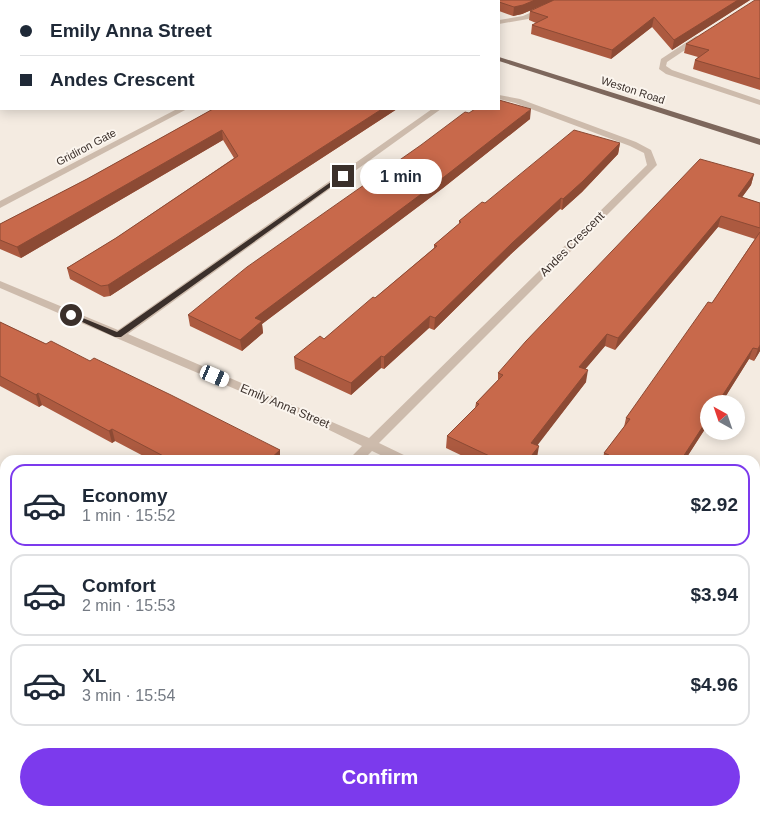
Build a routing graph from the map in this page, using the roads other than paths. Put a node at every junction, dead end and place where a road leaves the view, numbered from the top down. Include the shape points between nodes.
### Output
1 (564, 0) edge
2 (500, 22) edge
3 (710, 31) edge
4 (500, 59) edge
5 (500, 97) edge
6 (760, 104) edge
7 (181, 110) edge
8 (436, 110) edge
9 (760, 142) edge
10 (0, 205) edge
11 (0, 284) edge
12 (118, 336) junction
13 (370, 444) junction
14 (360, 455) edge
15 (393, 455) edge

1 - 2 street via 533,17
3 - 6 street via 664,61 662,67
4 - 9 main road, Weston Road
5 - 13 street, Andes Crescent via 633,144 648,152 652,165
7 - 10 street, Gridiron Gate
8 - 12 street
11 - 12 street, Emily Anna Street
12 - 13 street, Emily Anna Street
13 - 14 street
13 - 15 street, Emily Anna Street

